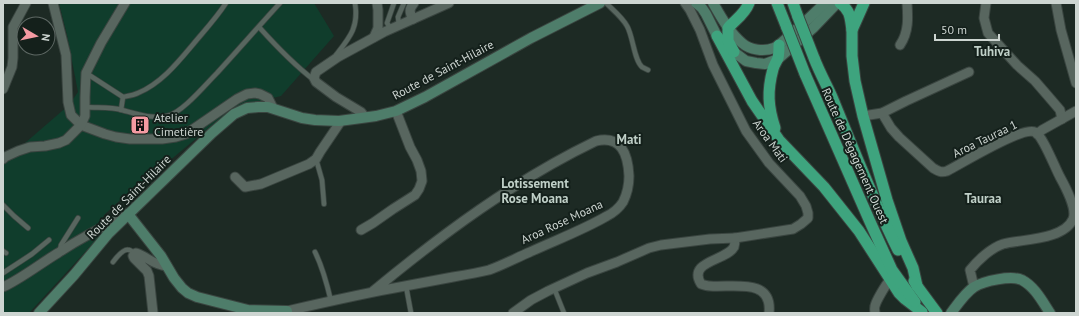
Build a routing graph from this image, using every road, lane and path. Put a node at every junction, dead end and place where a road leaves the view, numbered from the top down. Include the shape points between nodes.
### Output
1 (26, 3) edge
2 (53, 3) edge
3 (125, 3) edge
4 (226, 3) edge
5 (280, 3) edge
6 (355, 3) edge
7 (377, 3) edge
8 (394, 3) edge
9 (404, 3) edge
10 (414, 3) edge
11 (449, 3) edge
12 (600, 3) edge
13 (606, 3) edge
14 (685, 3) edge
15 (696, 3) edge
16 (713, 3) edge
17 (749, 3) edge
18 (777, 3) edge
19 (793, 3) edge
20 (825, 3) edge
21 (839, 3) edge
22 (864, 3) edge
23 (907, 3) edge
24 (986, 3) edge
25 (1056, 3) edge
26 (413, 19) junction
27 (259, 27) junction
28 (395, 27) junction
29 (728, 28) junction
30 (852, 30) junction
31 (716, 36) junction
32 (374, 37) junction
33 (779, 45) junction
34 (900, 45) dead end
35 (734, 52) junction
36 (778, 59) junction
37 (331, 61) junction
38 (648, 70) dead end
39 (969, 72) dead end
40 (86, 73) junction
41 (316, 82) junction
42 (1076, 83) edge
43 (4, 84) edge
44 (123, 97) junction
45 (86, 107) junction
46 (273, 108) junction
47 (121, 110) junction
48 (396, 111) junction
49 (1076, 111) edge
50 (882, 113) junction
51 (863, 116) junction
52 (365, 118) junction
53 (1062, 119) junction
54 (341, 121) junction
55 (81, 125) junction
56 (1037, 134) junction
57 (779, 140) junction
58 (3, 159) edge
59 (316, 159) junction
60 (235, 177) dead end
61 (324, 204) dead end
62 (3, 205) edge
63 (128, 214) junction
64 (78, 218) dead end
65 (28, 228) dead end
66 (361, 230) dead end
67 (735, 238) junction
68 (48, 240) dead end
69 (59, 252) junction
70 (315, 252) dead end
71 (134, 254) junction
72 (113, 262) dead end
73 (167, 266) junction
74 (3, 273) edge
75 (890, 280) junction
76 (406, 286) junction
77 (917, 286) junction
78 (3, 287) edge
79 (974, 287) junction
80 (554, 288) junction
81 (372, 292) junction
82 (331, 301) junction
83 (287, 312) edge
84 (39, 313) edge
85 (153, 313) edge
86 (411, 313) edge
87 (513, 313) edge
88 (564, 313) edge
89 (769, 313) edge
90 (875, 313) edge
91 (923, 313) edge
92 (937, 313) edge
93 (951, 313) edge
94 (1050, 313) edge

1 - 43 street via 13,27 12,68
2 - 55 street via 66,55 68,102 72,115
3 - 40 street
4 - 44 lane via 162,78 138,94
5 - 27 lane
6 - 37 lane via 355,27
7 - 32 street via 378,28
8 - 28 lane via 388,23
9 - 28 lane
10 - 26 street via 409,11
11 - 26 street
12 - 48 main road, Route de Saint-Hilaire
13 - 38 lane via 623,20 638,60 641,66
14 - 67 street, Aroa Mati via 746,131 769,163 800,196 808,213 808,218 793,228
15 - 31 main road via 706,14
16 - 29 main road
17 - 29 highway
18 - 91 highway, Route de Dégagement Ouest, bridge via 805,74 892,270
19 - 77 highway, Route de Dégagement Ouest, bridge via 864,177 889,233
20 - 33 main road
21 - 30 highway via 847,8
21 - 36 main road
22 - 30 highway
23 - 34 street via 906,30
24 - 53 street via 984,18 988,33 1048,96 1060,110
25 - 42 street
26 - 28 street
27 - 41 lane via 297,68
27 - 47 lane via 201,90 176,113 157,117
28 - 32 street
29 - 33 main road via 742,43 753,49
29 - 35 highway via 728,41
30 - 51 highway via 852,62
31 - 35 main road
31 - 57 highway via 752,102
32 - 37 street
33 - 36 highway
35 - 36 main road via 746,61 756,63 765,64
36 - 57 highway via 768,96
37 - 41 street via 316,72
39 - 50 street
40 - 44 lane
40 - 45 street
41 - 52 street via 336,98 362,112
44 - 47 lane
45 - 47 lane
45 - 55 street via 86,116
46 - 54 main road, Route de Saint-Hilaire via 302,118
46 - 55 street via 268,98 255,93 247,94 176,138 130,139 105,134
46 - 63 main road, Route de Saint-Hilaire via 248,108 234,114
48 - 52 main road, Route de Saint-Hilaire
48 - 66 street via 417,160 422,181 415,195
49 - 53 street
50 - 51 street
50 - 56 street, Aroa Tauraa 1 via 899,137 938,172 952,169 1018,134 1030,131
51 - 77 highway via 887,200 913,268
52 - 54 main road, Route de Saint-Hilaire
53 - 56 street
54 - 59 street
55 - 58 street via 66,140 30,147
56 - 79 street, Aroa Tauraa 1 via 1069,196 1073,206 1073,220 1055,234 1003,244 996,248 970,270
57 - 75 highway via 824,187 859,231
59 - 60 street via 261,184 245,187
59 - 61 lane via 322,180
62 - 65 lane
63 - 69 street
63 - 73 main road, Aroa Rose Moana
63 - 84 main road, Route de Saint-Hilaire
64 - 69 lane
67 - 80 street, Aroa Mati via 649,248
67 - 89 street via 735,246 731,251 699,269 698,279 701,284 709,286 758,289 768,299
68 - 74 lane
69 - 78 street
70 - 82 lane via 322,265
71 - 72 lane via 129,250 124,251
71 - 73 street
71 - 85 street via 134,258 149,276
73 - 83 main road, Aroa Rose Moana via 182,288 197,297 248,310
75 - 90 street via 877,300
75 - 91 highway via 899,293
76 - 81 street, Aroa Rose Moana
76 - 81 street, Aroa Rose Moana via 489,270 608,216 622,204 627,190 628,159 624,151 614,142 596,140 538,172 491,201
76 - 86 lane
77 - 92 highway, Route de Dégagement Ouest
79 - 93 main road
79 - 94 main road via 997,280 1021,280 1033,289
80 - 87 street, Aroa Mati
80 - 88 lane
81 - 82 street, Aroa Rose Moana
82 - 83 street, Aroa Rose Moana

